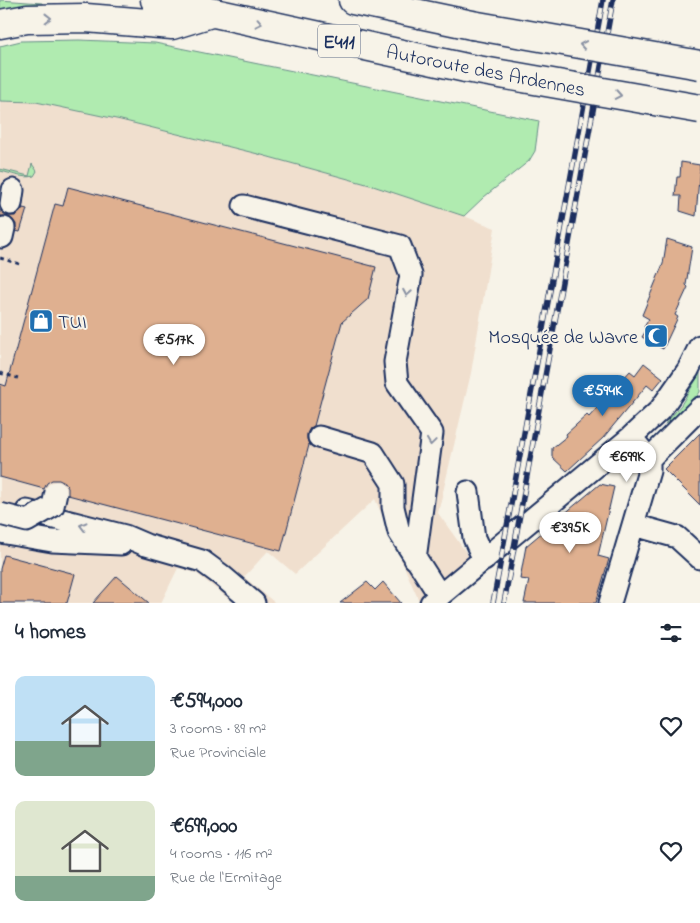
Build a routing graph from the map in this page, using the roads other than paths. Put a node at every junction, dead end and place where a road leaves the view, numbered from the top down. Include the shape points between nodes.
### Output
1 (155, 0) edge
2 (353, 0) edge
3 (430, 0) edge
4 (212, 13) junction
5 (0, 24) edge
6 (472, 25) junction
7 (700, 65) edge
8 (700, 110) edge
9 (244, 206) dead end
10 (700, 346) edge
11 (700, 408) edge
12 (319, 437) dead end
13 (631, 437) junction
14 (649, 459) junction
15 (56, 492) dead end
16 (468, 492) dead end
17 (0, 504) edge
18 (0, 514) edge
19 (634, 525) junction
20 (0, 532) edge
21 (146, 546) junction
22 (700, 558) edge
23 (415, 559) junction
24 (484, 560) junction
25 (436, 599) edge
26 (254, 603) edge
27 (610, 603) edge

1 - 4 highway, Autoroute des Ardennes / E411
2 - 6 highway, Autoroute des Ardennes / E411
3 - 6 highway
5 -> 4 highway via 27,19 86,18 172,25
4 -> 8 highway, Autoroute des Ardennes / E411, bridge via 466,68
7 -> 6 highway, Autoroute des Ardennes / E411, bridge
9 -> 23 street via 400,246 411,275 395,362 397,383 432,433
10 - 13 street via 688,370 660,410
11 - 14 street
12 - 23 street via 373,452 392,484 399,532
13 - 14 street
13 - 24 street
14 - 19 street via 649,471
15 - 18 street, bridge via 53,506 26,521
16 - 24 street via 474,538
21 -> 17 street via 126,536
19 - 22 street via 677,537
19 - 27 street
20 - 21 street via 52,541
21 - 26 street via 202,561
23 - 25 street
24 - 25 street

